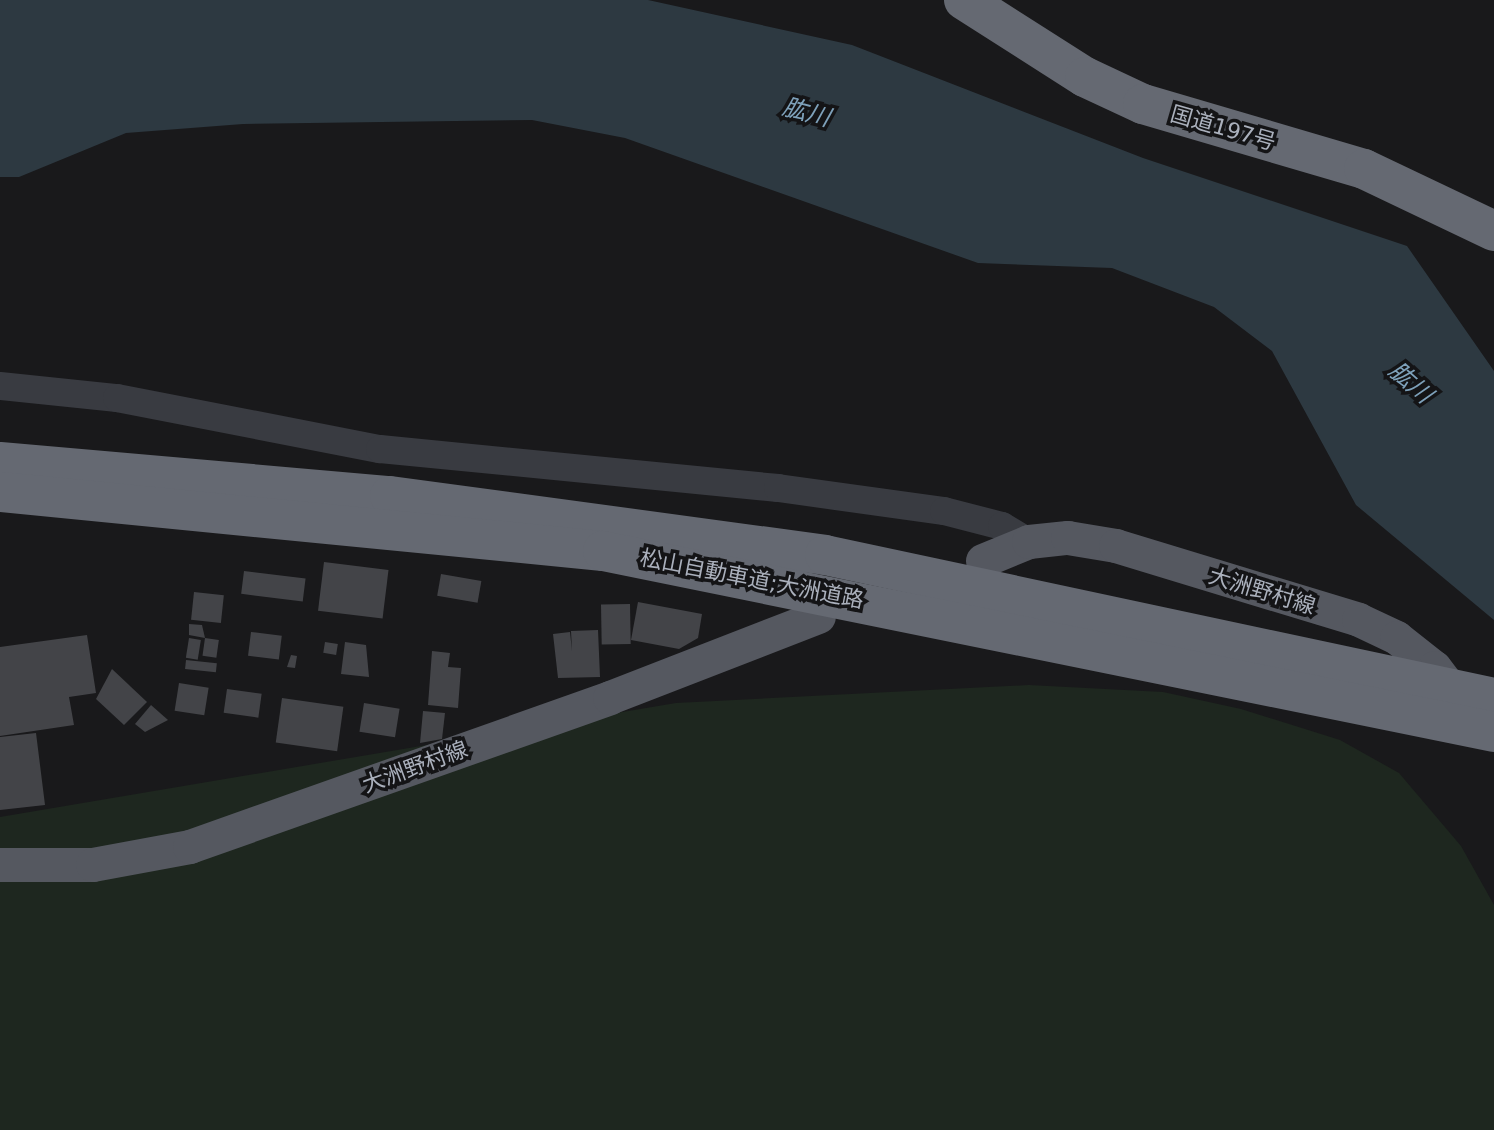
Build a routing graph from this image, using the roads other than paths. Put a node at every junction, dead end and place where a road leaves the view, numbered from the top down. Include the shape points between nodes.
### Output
1 (964, 0) edge
2 (1494, 231) edge
3 (0, 386) edge
4 (0, 442) edge
5 (0, 462) edge
6 (0, 492) edge
7 (263, 499) junction
8 (0, 513) edge
9 (1029, 542) junction
10 (983, 561) dead end
11 (819, 617) dead end
12 (1369, 689) junction
13 (1494, 698) edge
14 (1494, 732) edge
15 (1494, 746) edge
16 (0, 865) edge

1 - 2 highway, 国道197号 via 1085,77 1143,104 1364,169 1443,202
3 - 9 street via 117,398 380,449 778,488 944,511 1002,526
4 - 7 highway via 128,456
5 - 7 highway, 松山自動車道;大洲道路
6 - 7 highway, 松山自動車道;大洲道路
7 - 8 highway
7 - 12 highway, 松山自動車道;大洲道路 via 603,551
9 - 10 main road, 大洲野村線
9 - 15 main road, 大洲野村線 via 1068,538 1116,546 1359,620 1397,638 1435,668
11 - 16 main road, 大洲野村線 via 610,698 190,847 93,865
12 - 13 highway, 松山自動車道;大洲道路
12 - 14 highway, 松山自動車道;大洲道路

